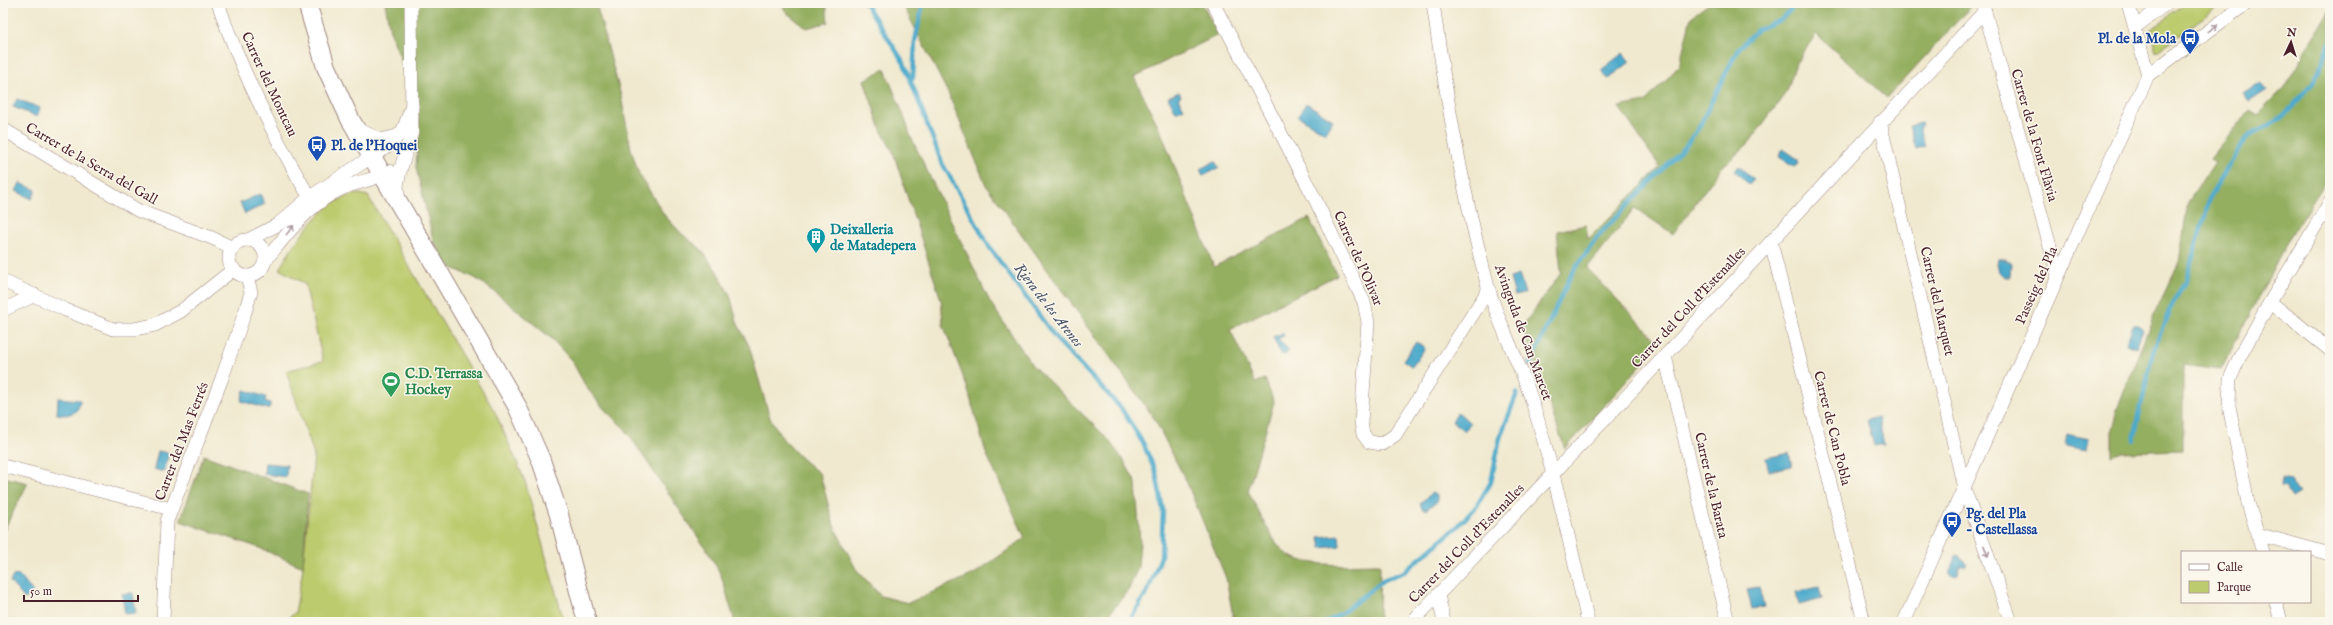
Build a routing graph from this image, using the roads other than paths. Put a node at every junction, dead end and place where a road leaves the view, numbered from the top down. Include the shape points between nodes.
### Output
1 (218, 3) edge
2 (307, 3) edge
3 (411, 3) edge
4 (1212, 3) edge
5 (1433, 3) edge
6 (2128, 3) edge
7 (2167, 3) edge
8 (2247, 3) edge
9 (1984, 7) edge
10 (2134, 27) junction
11 (2148, 75) junction
12 (412, 106) junction
13 (1880, 122) junction
14 (355, 128) junction
15 (3, 129) edge
16 (397, 136) junction
17 (406, 151) junction
18 (371, 157) junction
19 (383, 176) junction
20 (312, 201) junction
21 (2330, 202) edge
22 (400, 206) junction
23 (248, 240) junction
24 (1771, 242) junction
25 (233, 248) junction
26 (265, 261) junction
27 (234, 270) junction
28 (2058, 275) junction
29 (247, 276) junction
30 (3, 281) edge
31 (1489, 289) junction
32 (35, 296) junction
33 (2270, 302) junction
34 (3, 310) edge
35 (2330, 350) edge
36 (1665, 356) junction
37 (3, 466) edge
38 (1554, 474) junction
39 (1964, 488) junction
40 (171, 509) junction
41 (2257, 534) junction
42 (2262, 551) edge
43 (2330, 554) edge
44 (1438, 595) junction
45 (2276, 603) edge
46 (163, 622) edge
47 (587, 622) edge
48 (1412, 622) edge
49 (1444, 622) edge
50 (1588, 622) edge
51 (1728, 622) edge
52 (1864, 622) edge
53 (1904, 622) edge
54 (2012, 622) edge
55 (2281, 622) edge

1 - 20 street, Carrer del Montcau via 253,92
2 - 14 street via 326,67
3 - 12 street
4 - 31 street, Carrer de l'Olivar via 1316,201 1364,302 1368,322 1361,422 1369,442 1382,444 1395,435
5 - 31 street, Avinguda de Can Marcet via 1464,192
6 - 10 street
7 - 10 street
11 -> 8 street, Passeig del Pla
9 - 13 street, Carrer del Coll d'Estenalles
9 - 28 street, Carrer de la Font Flàvia
10 - 11 street
11 - 28 street, Passeig del Pla
12 - 16 street via 403,130
12 - 17 street via 412,132
13 - 24 street, Carrer del Coll d'Estenalles
13 - 39 street, Carrer del Marquet
14 - 16 street via 381,140
14 - 18 street
15 - 25 street, Carrer de la Serra del Gall via 139,211
16 - 18 street via 391,144
17 - 19 street via 397,166
17 - 22 street via 397,186
18 - 19 street
18 - 20 street
19 - 20 street via 344,187
19 - 22 street
20 - 23 street via 277,225
26 -> 20 street
21 - 33 street
22 - 47 street via 517,406 540,460 559,515
23 - 25 street
23 - 26 street via 262,248
24 - 36 street, Carrer del Coll d'Estenalles
24 - 52 street, Carrer de Can Pobla
25 - 27 street via 230,256
26 - 29 street via 259,272
27 - 29 street
27 - 32 street via 181,311 155,325 134,329 113,329
28 - 39 street, Passeig del Pla
29 - 40 street, Carrer del Mas Ferrés via 251,292 245,312
30 - 32 street
31 - 38 street, Avinguda de Can Marcet via 1532,399
32 - 34 street
33 - 35 street
33 - 41 street via 2230,379 2229,406 2248,503
36 - 38 street, Carrer del Coll d'Estenalles
36 - 51 street, Carrer de la Barata
37 - 40 street
38 - 44 street, Carrer del Coll d'Estenalles
38 - 50 street, Avinguda de Can Marcet
39 - 53 street, Passeig del Pla
39 -> 54 street, Carrer del Marquet
40 - 46 street, Carrer del Mas Ferrés via 165,534
41 - 42 street
41 - 43 street
44 - 48 street, Carrer del Coll d'Estenalles
44 - 49 street
45 - 55 street

